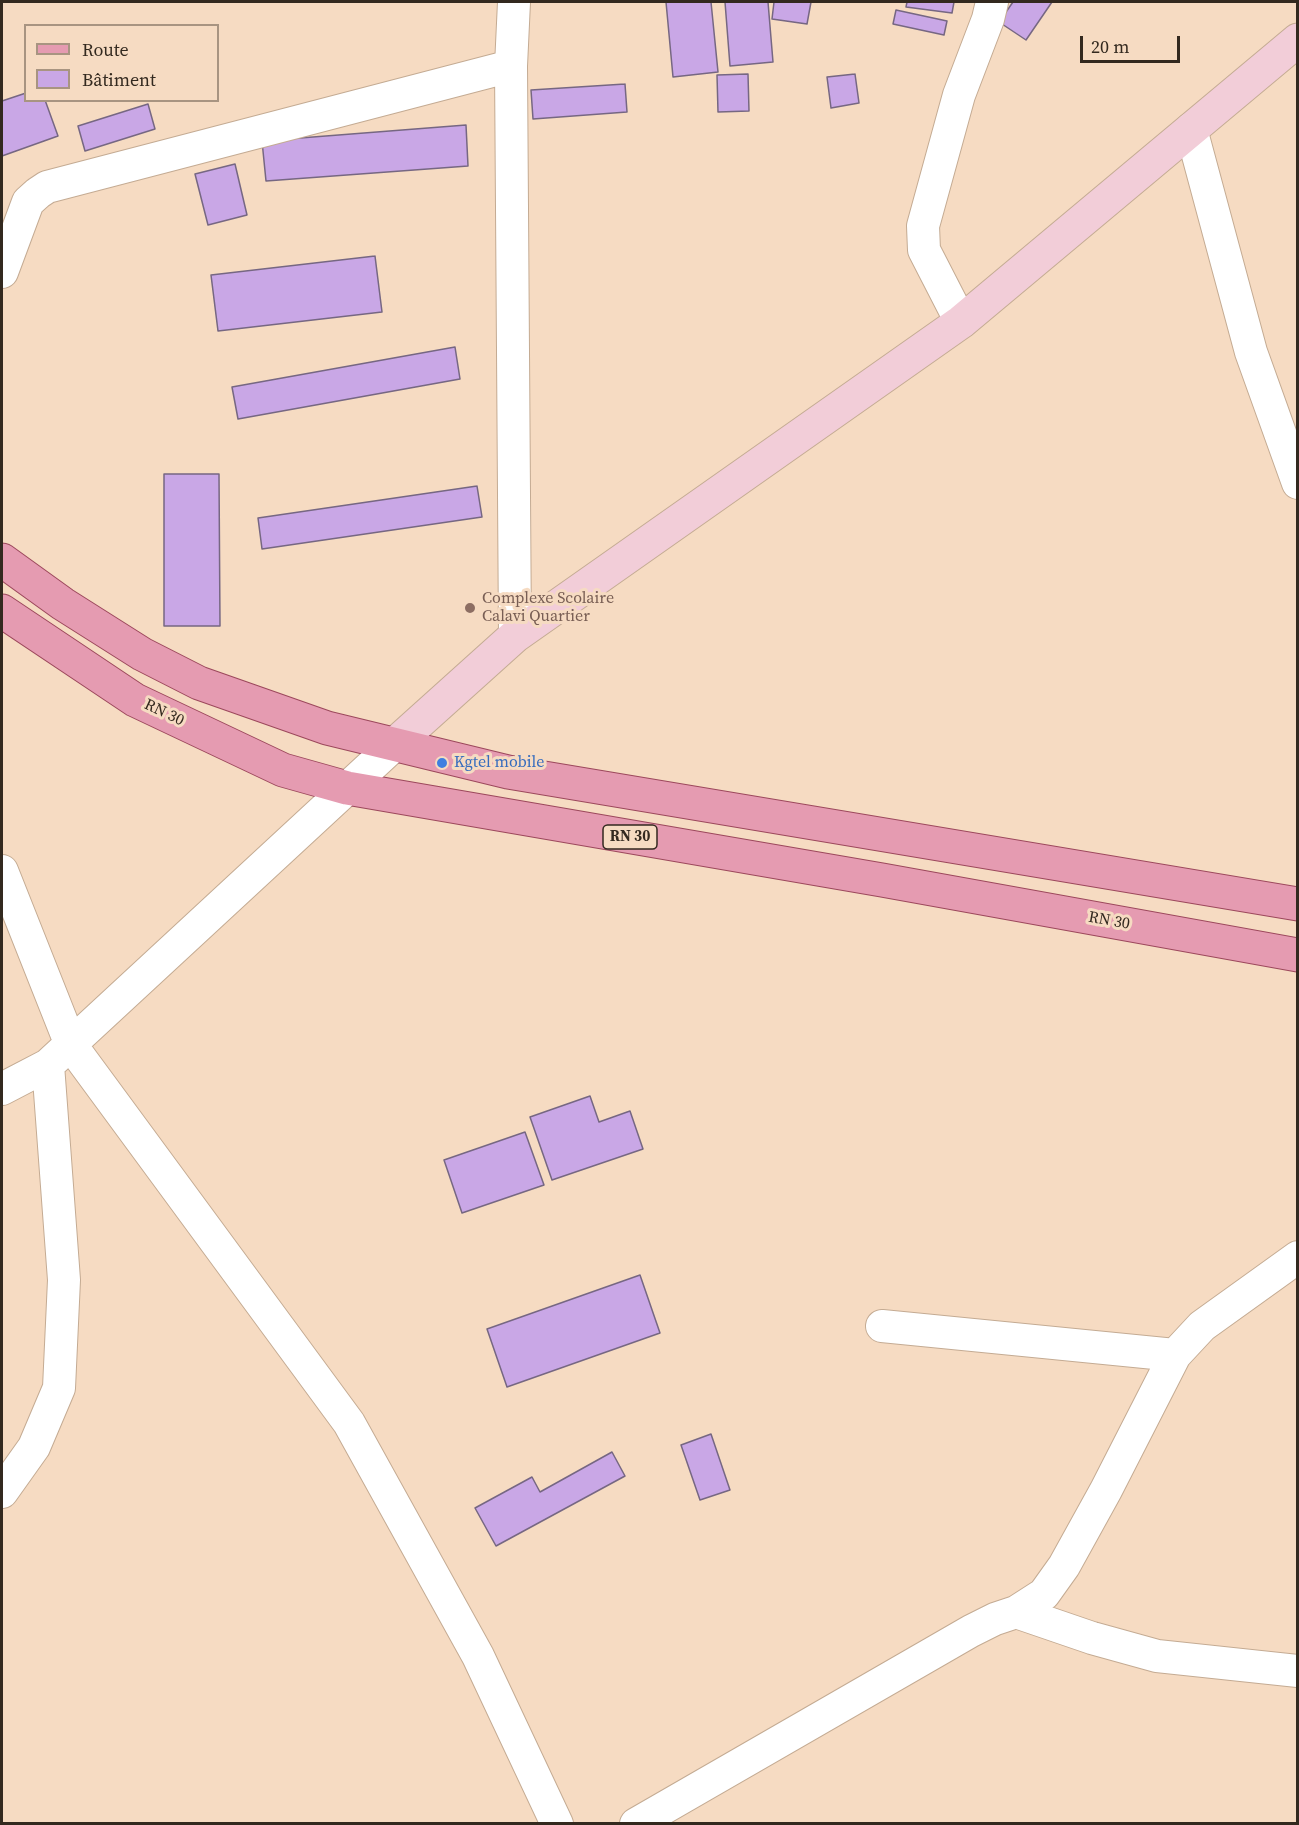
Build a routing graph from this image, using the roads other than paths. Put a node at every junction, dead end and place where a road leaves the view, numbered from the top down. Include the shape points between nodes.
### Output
1 (514, 2) edge
2 (992, 2) edge
3 (1298, 40) edge
4 (511, 66) junction
5 (1191, 129) junction
6 (2, 272) edge
7 (961, 322) junction
8 (1298, 483) edge
9 (2, 560) edge
10 (2, 611) edge
11 (515, 636) junction
12 (395, 744) junction
13 (347, 788) junction
14 (2, 871) edge
15 (1298, 904) edge
16 (1298, 955) edge
17 (71, 1045) junction
18 (48, 1065) junction
19 (2, 1089) edge
20 (1298, 1257) edge
21 (882, 1326) dead end
22 (1174, 1354) junction
23 (2, 1492) edge
24 (1016, 1612) junction
25 (1298, 1671) edge
26 (557, 1824) edge
27 (636, 1824) edge

1 - 4 street
2 - 7 street via 959,95 923,226 924,250
3 - 5 main road
4 - 6 street via 47,187 28,202
4 - 11 street
5 - 7 main road
5 - 8 street via 1251,352
7 - 11 main road
9 - 12 main road via 141,654 199,683 327,728
10 - 13 main road, RN 30 / RN 30 via 135,700 283,770
11 - 12 main road
12 - 13 street
12 - 15 main road via 508,772
13 - 16 main road, RN 30 / RN 30
13 - 17 street
14 - 17 street
17 - 18 street
17 - 26 street via 349,1423 478,1656
18 - 19 street
18 - 23 street via 64,1280 59,1388 34,1447
20 - 22 street via 1202,1326
21 - 22 street
22 - 24 street via 1064,1566 1044,1594
24 - 25 street via 1156,1656
24 - 27 street via 971,1631

